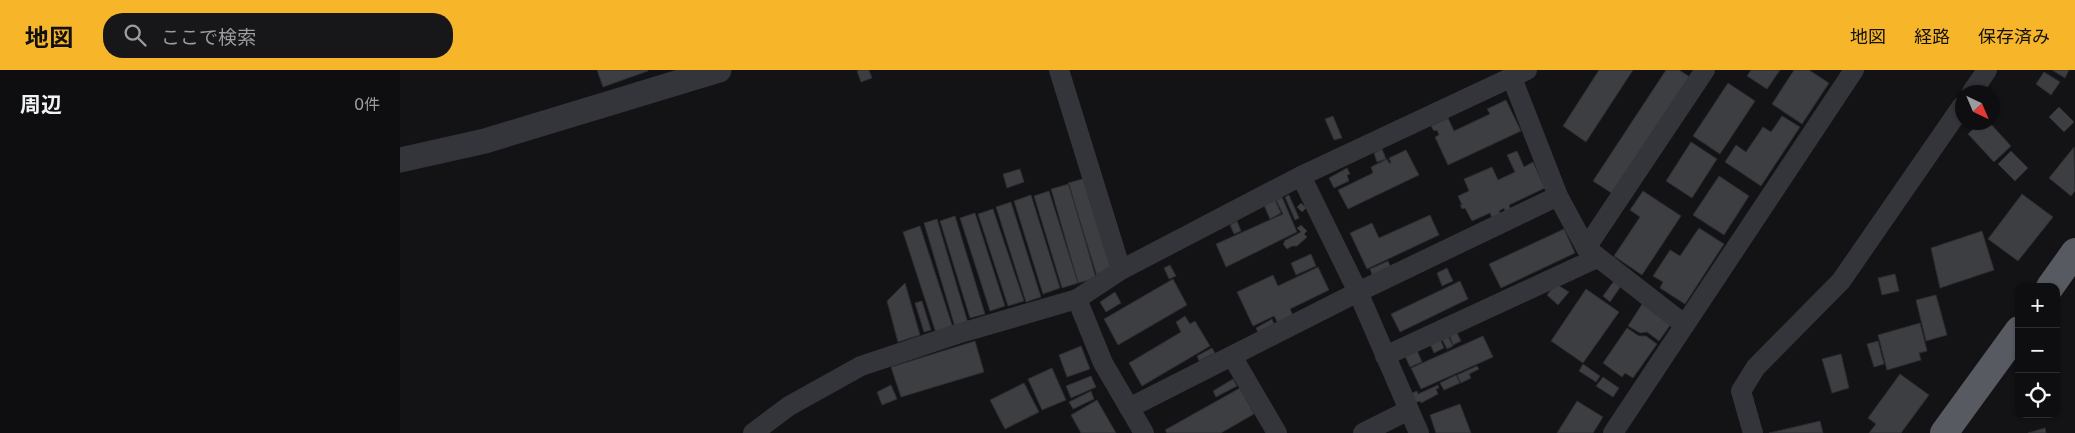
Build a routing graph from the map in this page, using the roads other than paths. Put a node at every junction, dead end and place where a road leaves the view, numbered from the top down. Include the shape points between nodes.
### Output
1 (719, 70) edge
2 (1059, 70) edge
3 (1704, 70) edge
4 (1854, 70) edge
5 (1987, 70) edge
6 (1520, 74) edge
7 (1977, 85) edge
8 (1955, 116) edge
9 (400, 160) edge
10 (1301, 176) junction
11 (1558, 196) junction
12 (2075, 252) edge
13 (1591, 253) junction
14 (1121, 270) junction
15 (2053, 283) edge
16 (1358, 292) junction
17 (1077, 299) junction
18 (1685, 325) junction
19 (2015, 335) edge
20 (1232, 356) junction
21 (1385, 356) junction
22 (1129, 408) junction
23 (1409, 410) junction
24 (753, 433) edge
25 (1144, 433) edge
26 (1277, 433) edge
27 (1363, 433) edge
28 (1419, 433) edge
29 (1613, 433) edge
30 (1753, 433) edge
31 (1944, 433) edge

1 - 9 street via 485,141
2 - 14 street
3 - 13 street
4 - 18 street
5 - 7 street
6 - 10 street
6 - 11 street
8 - 30 street via 1841,281 1756,367 1741,391
10 - 14 street
10 - 16 street
11 - 13 street
11 - 16 street
12 - 15 highway
13 - 18 street
13 - 21 street
14 - 17 street
16 - 20 street
16 - 21 street
17 - 22 street via 1103,363
17 - 24 street via 861,366 789,406
18 - 29 street
19 - 31 highway
20 - 22 street
20 - 26 street
21 - 23 street
22 - 25 street
23 - 27 street
23 - 28 street

